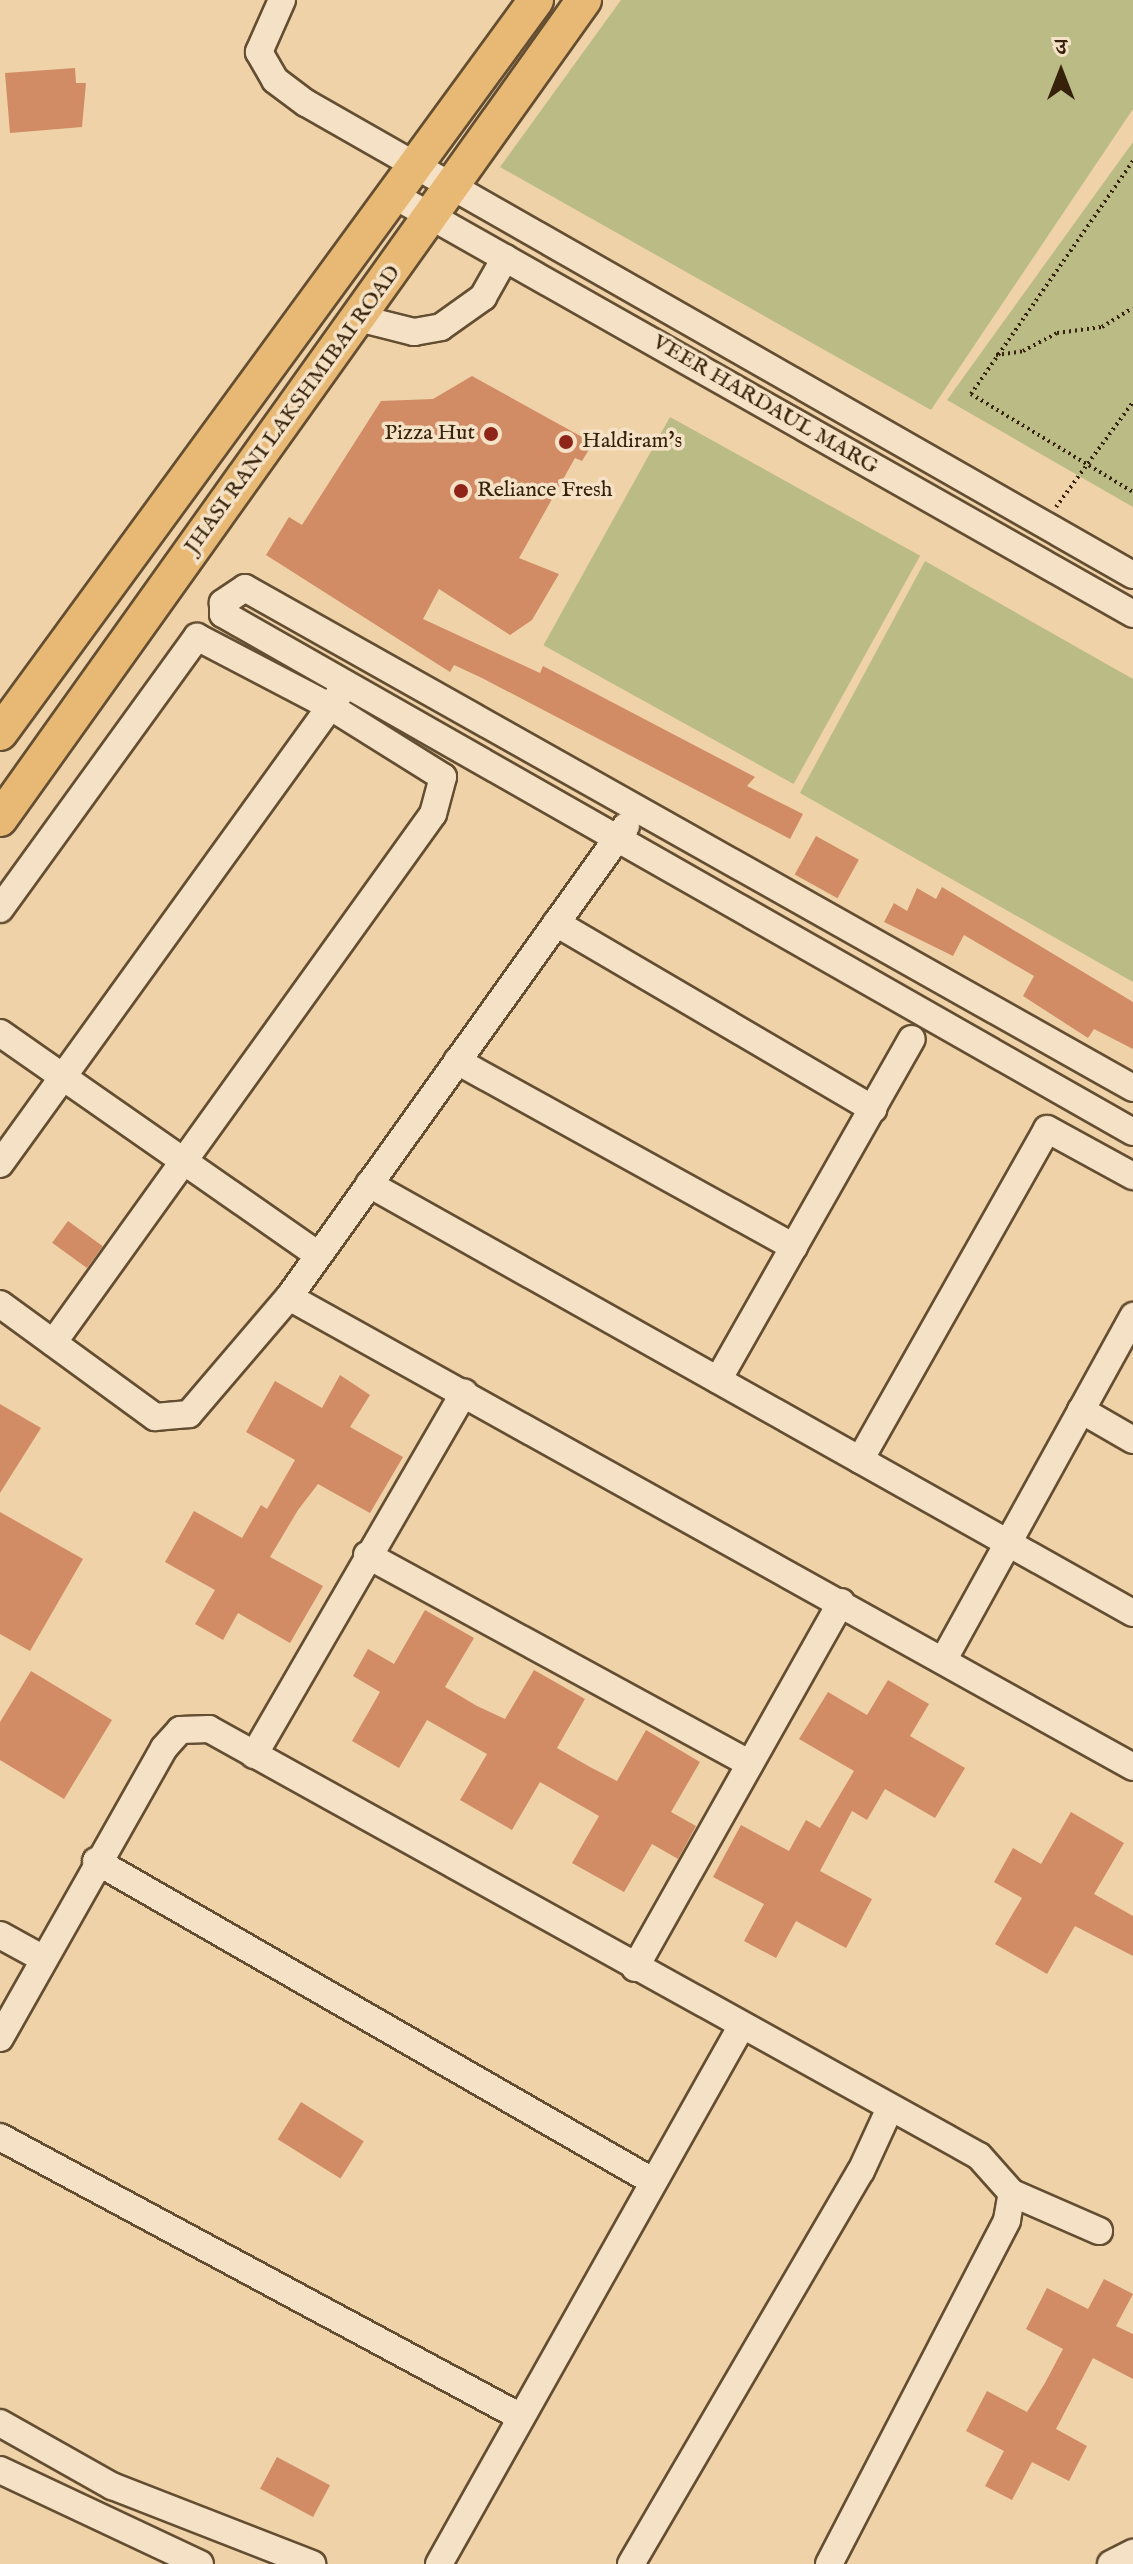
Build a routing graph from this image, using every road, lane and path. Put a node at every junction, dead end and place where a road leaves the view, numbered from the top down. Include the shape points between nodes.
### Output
1 (282, 0) edge
2 (536, 0) edge
3 (584, 0) edge
4 (1133, 161) edge
5 (406, 184) junction
6 (440, 204) junction
7 (505, 258) junction
8 (1133, 308) edge
9 (358, 318) junction
10 (995, 355) junction
11 (1133, 402) edge
12 (1086, 466) junction
13 (1133, 492) edge
14 (1044, 524) junction
15 (1133, 575) edge
16 (1133, 614) edge
17 (346, 684) junction
18 (331, 707) junction
19 (0, 733) edge
20 (636, 809) junction
21 (0, 819) edge
22 (618, 837) junction
23 (0, 909) edge
24 (556, 923) junction
25 (0, 1033) edge
26 (912, 1039) dead end
27 (457, 1061) junction
28 (64, 1078) junction
29 (1133, 1088) edge
30 (873, 1109) junction
31 (1133, 1132) edge
32 (183, 1163) junction
33 (0, 1164) edge
34 (1133, 1176) edge
35 (369, 1184) junction
36 (794, 1247) junction
37 (318, 1255) junction
38 (289, 1297) junction
39 (0, 1304) edge
40 (1133, 1316) edge
41 (53, 1343) junction
42 (718, 1380) junction
43 (464, 1393) junction
44 (1081, 1410) junction
45 (1133, 1440) edge
46 (860, 1460) junction
47 (1008, 1543) junction
48 (367, 1555) junction
49 (841, 1602) junction
50 (1133, 1613) edge
51 (944, 1659) junction
52 (254, 1755) junction
53 (750, 1764) junction
54 (1133, 1767) edge
55 (96, 1861) junction
56 (0, 1935) edge
57 (40, 1957) junction
58 (635, 1968) junction
59 (741, 2027) junction
60 (0, 2038) edge
61 (889, 2110) junction
62 (0, 2137) edge
63 (652, 2181) junction
64 (1012, 2193) junction
65 (1099, 2231) dead end
66 (517, 2415) junction
67 (0, 2423) edge
68 (0, 2470) edge
69 (1133, 2553) edge
70 (200, 2564) edge
71 (312, 2564) edge
72 (439, 2564) edge
73 (631, 2564) edge
74 (829, 2564) edge
75 (1111, 2564) edge

1 - 5 street, VEER HARDAUL MARG via 262,35 265,67
2 - 5 main road, JHASI RANI LAKSHMIBAI ROAD
3 - 6 main road, JHASI RANI LAKSHMIBAI ROAD
4 - 10 path
5 - 6 street, VEER HARDAUL MARG
5 - 19 main road, JHASI RANI LAKSHMIBAI ROAD
6 - 7 street, VEER HARDAUL MARG
6 - 9 main road, JHASI RANI LAKSHMIBAI ROAD
6 - 14 street, VEER HARDAUL MARG
7 - 9 street via 483,297 441,327 414,332
7 - 16 street, VEER HARDAUL MARG
8 - 10 path via 1102,327 1057,333 1023,351
9 - 21 main road, JHASI RANI LAKSHMIBAI ROAD
10 - 12 path via 971,394
11 - 12 path
12 - 13 path
12 - 14 path
14 - 15 street, VEER HARDAUL MARG
17 - 18 street
17 - 20 street via 223,614 223,603 245,588
17 - 22 street
18 - 23 street via 197,637
18 - 28 street
18 - 32 street via 435,769 442,798
20 - 22 street
20 - 29 street
22 - 24 street
22 - 31 street
24 - 27 street
24 - 30 street
25 - 28 street
26 - 30 street
27 - 35 street
27 - 36 street
28 - 32 street
28 - 33 street
30 - 36 street
32 - 37 street
32 - 41 street
34 - 46 street via 1047,1129
35 - 37 street
35 - 42 street
36 - 42 street
37 - 38 street
38 - 41 street via 204,1400 171,1421
38 - 43 street
39 - 41 street
40 - 44 street
42 - 46 street
43 - 48 street
43 - 49 street
44 - 45 street
44 - 47 street
46 - 47 street
47 - 50 street
47 - 51 street
48 - 52 street
48 - 53 street
49 - 51 street
49 - 53 street
51 - 54 street
52 - 55 street via 209,1729 180,1730
52 - 58 street
53 - 58 street
55 - 57 street
55 - 63 street
56 - 57 street
57 - 60 street
58 - 59 street
59 - 61 street
59 - 63 street
61 - 64 street via 979,2156 1000,2171
61 - 73 street via 861,2171
62 - 66 street
63 - 66 street
64 - 65 street
64 - 74 street via 1007,2220
66 - 72 street
67 - 71 street via 112,2486
68 - 70 street
69 - 75 street

